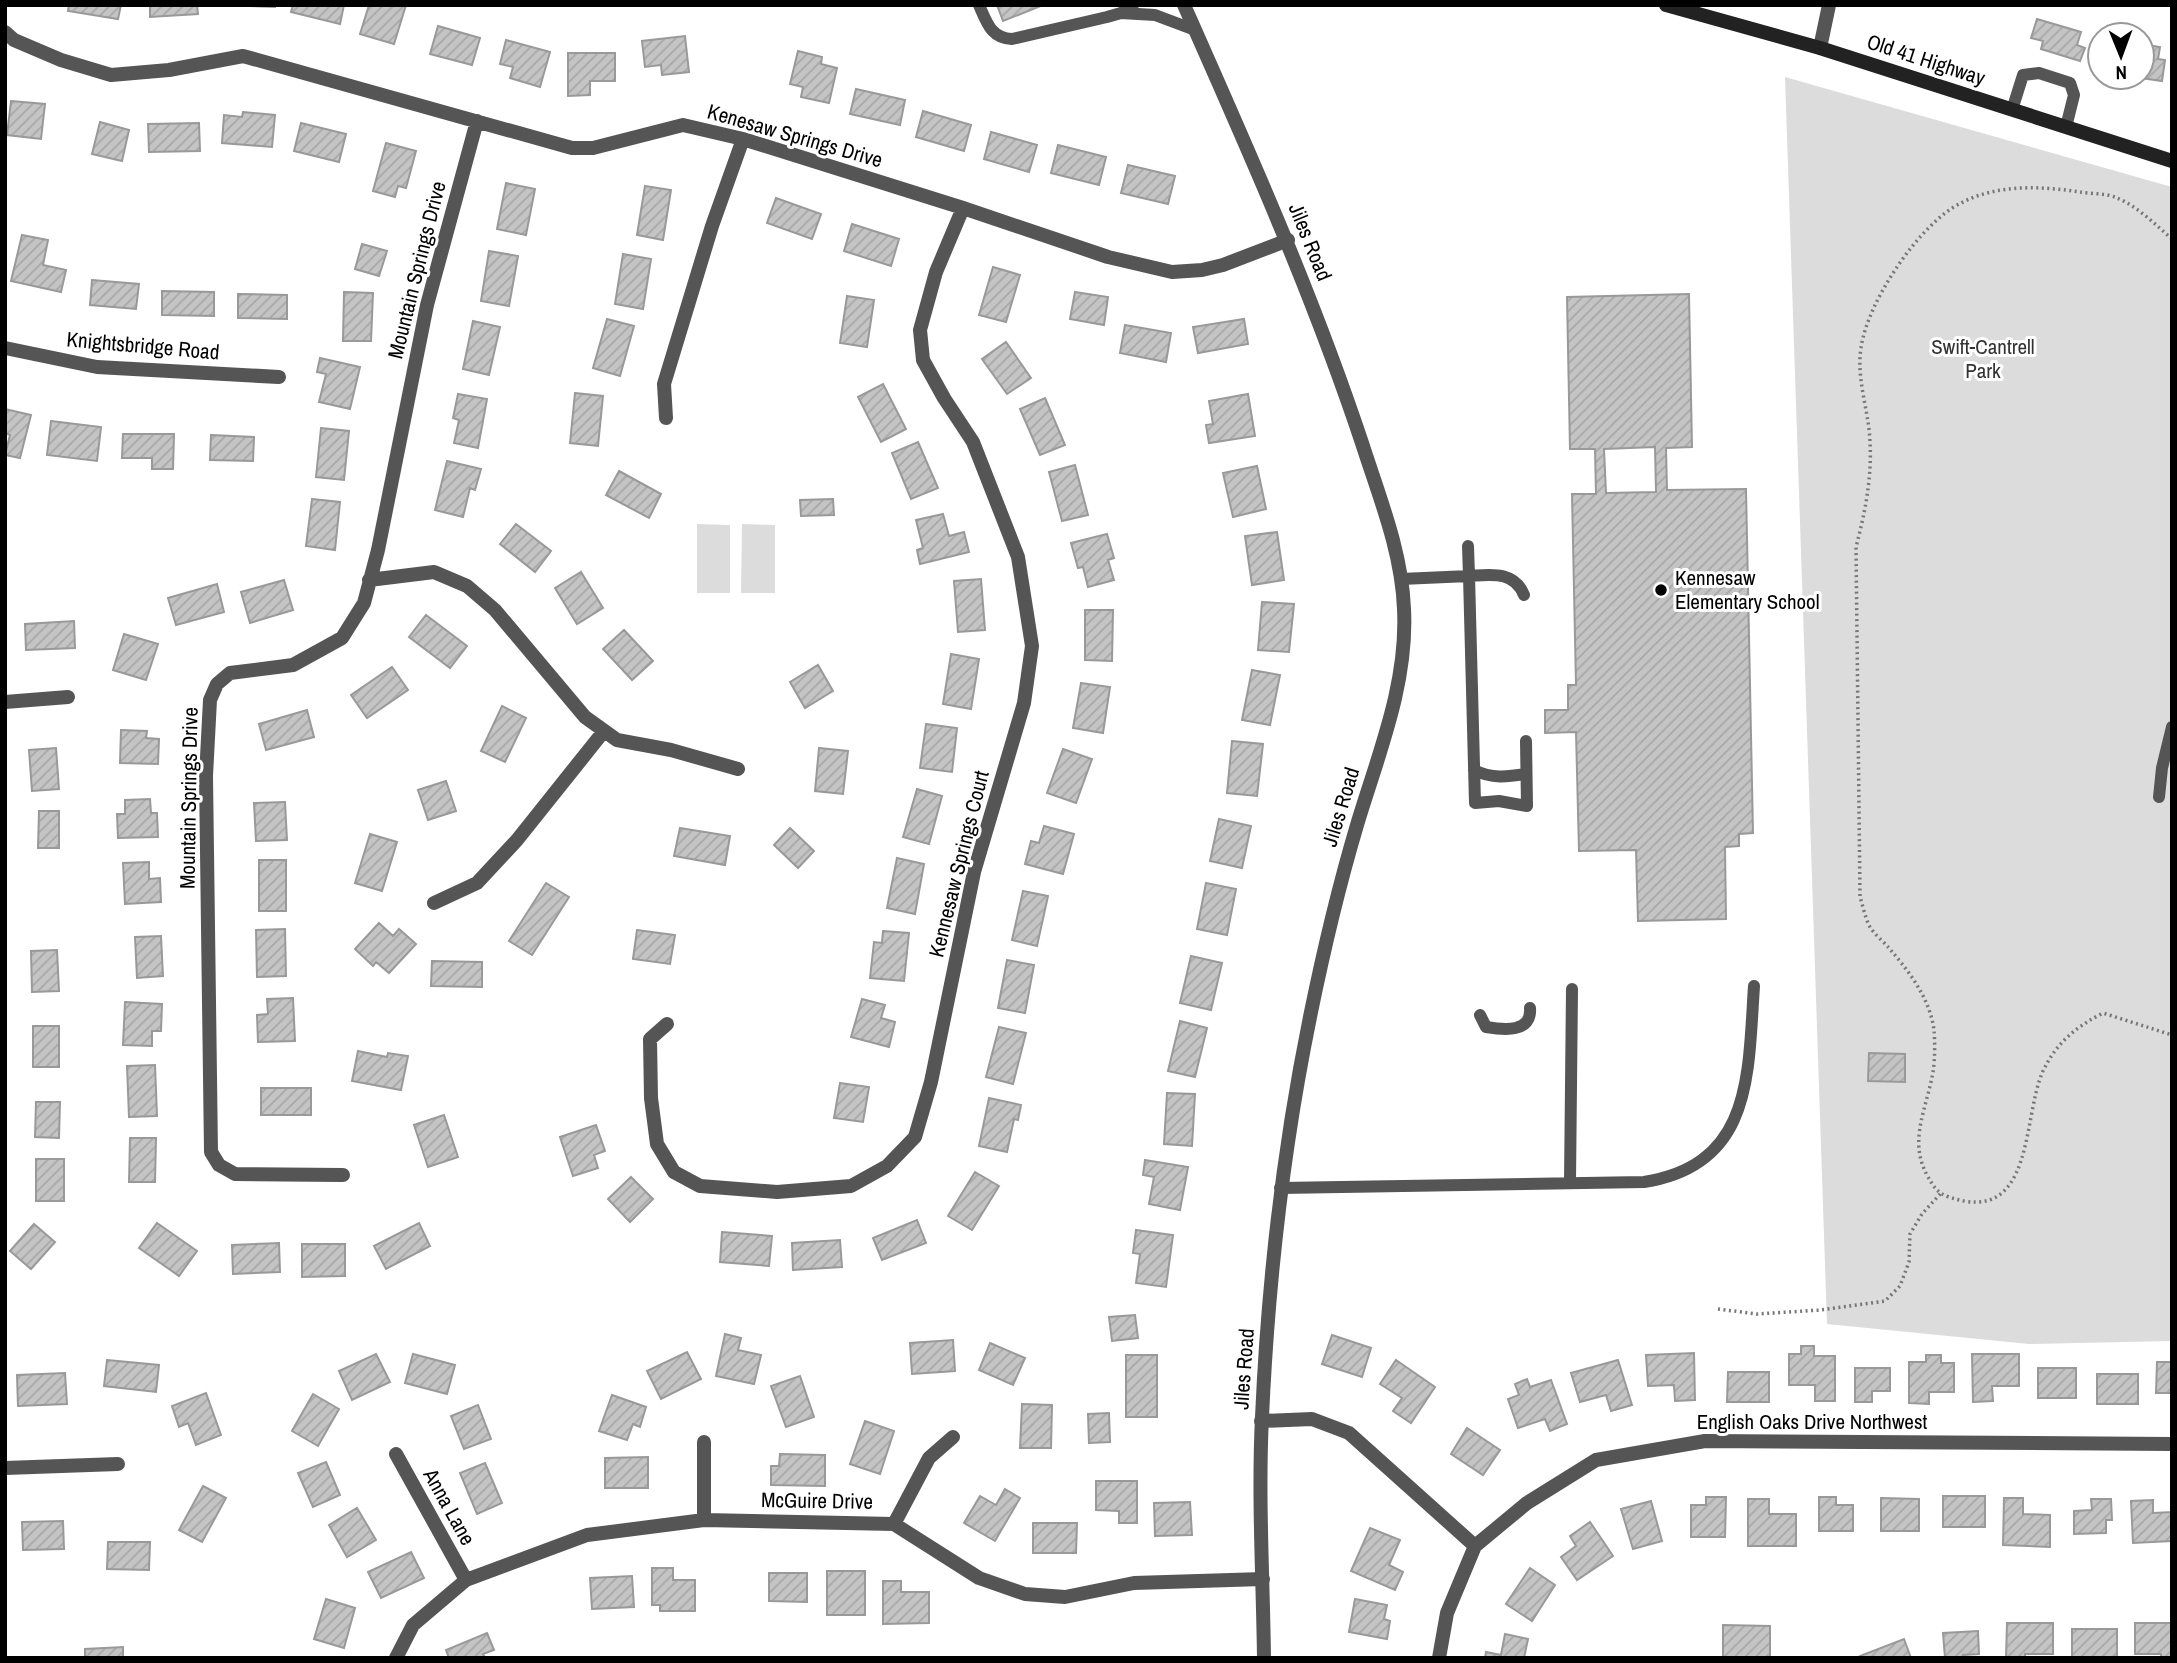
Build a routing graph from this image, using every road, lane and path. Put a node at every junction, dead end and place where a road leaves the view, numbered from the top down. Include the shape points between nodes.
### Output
1 (979, 5) edge
2 (1133, 5) edge
3 (1184, 5) edge
4 (1666, 5) edge
5 (1829, 5) edge
6 (1105, 11) edge
7 (1121, 13) junction
8 (1195, 30) junction
9 (5, 32) edge
10 (1819, 48) junction
11 (2012, 110) junction
12 (477, 121) junction
13 (2066, 127) junction
14 (743, 139) junction
15 (2172, 161) edge
16 (963, 208) junction
17 (2172, 239) edge
18 (1288, 240) junction
19 (5, 348) edge
20 (279, 377) dead end
21 (666, 418) dead end
22 (1468, 547) dead end
23 (1468, 576) junction
24 (1401, 579) junction
25 (369, 580) junction
26 (1524, 595) dead end
27 (68, 697) dead end
28 (5, 702) edge
29 (2172, 727) edge
30 (604, 731) junction
31 (1526, 741) dead end
32 (2167, 768) edge
33 (738, 769) dead end
34 (1474, 770) junction
35 (1526, 774) junction
36 (2159, 797) dead end
37 (434, 903) dead end
38 (1754, 986) dead end
39 (1572, 989) dead end
40 (1530, 1008) dead end
41 (1480, 1015) dead end
42 (667, 1024) dead end
43 (2172, 1035) edge
44 (343, 1175) dead end
45 (1570, 1182) junction
46 (1280, 1188) junction
47 (1941, 1193) junction
48 (1718, 1309) dead end
49 (1261, 1421) junction
50 (953, 1437) dead end
51 (704, 1442) dead end
52 (2172, 1444) edge
53 (396, 1454) dead end
54 (118, 1464) dead end
55 (5, 1468) edge
56 (704, 1520) junction
57 (894, 1524) junction
58 (1475, 1545) junction
59 (1263, 1579) junction
60 (466, 1580) junction
61 (396, 1658) edge
62 (1264, 1658) edge
63 (1439, 1658) edge

1 - 6 lane via 993,34 1001,39 1029,36
2 - 7 lane
3 - 8 street, Jiles Road
4 - 10 main road, Old 41 Highway
5 - 10 street
6 - 7 lane
7 - 8 lane via 1155,15
8 - 18 street, Jiles Road
9 - 12 street, Kenesaw Springs Drive via 61,60 111,75 243,56
10 - 11 main road, Old 41 Highway
11 - 13 main road, Old 41 Highway
11 - 13 lane via 2023,75 2039,73 2070,83 2074,95
12 - 14 street, Kenesaw Springs Drive via 572,148 593,148 683,125
12 - 25 street, Mountain Springs Drive via 427,305
13 - 15 main road, Old 41 Highway
14 - 16 street, Kenesaw Springs Drive
14 - 21 street via 664,384
16 - 18 street, Kenesaw Springs Drive via 1108,257 1172,272 1223,265
16 - 42 street, Kennesaw Springs Court via 936,272 920,330 923,360 973,442 1017,557 1031,646 1024,703 974,872 931,1082 915,1137 887,1166 851,1186 776,1192 700,1186 674,1172 657,1144 650,1098 650,1039
17 - 47 path via 2116,197 2036,187 2011,188 1960,203 1938,219 1892,272 1867,323 1860,349 1870,442 1867,506 1856,547 1860,897 1870,928 1924,995 1934,1029 1933,1071 1917,1145 1922,1165
18 - 24 street, Jiles Road via 1343,387
19 - 20 street, Knightsbridge Road via 97,367
22 - 23 lane
23 - 24 lane
23 - 26 lane via 1508,577 1520,585
23 - 34 lane
24 - 46 street, Jiles Road via 1405,636 1396,695 1327,941
25 - 30 street via 434,572 467,586 495,610 585,717
25 - 44 street, Mountain Springs Drive via 364,603 342,638 293,665 230,673 217,684 211,700 206,776 211,1152 219,1165 235,1174
27 - 28 street
29 - 32 lane
30 - 33 street via 617,740
30 - 37 street via 477,883
31 - 35 lane
32 - 36 lane
34 - 35 lane via 1500,777
34 - 35 lane via 1475,803 1527,806
38 - 45 lane via 1747,1083 1736,1118 1714,1150 1664,1179
39 - 45 lane
40 - 41 lane via 1526,1026 1519,1027 1486,1027
43 - 47 path via 2103,1013 2079,1026 2060,1042 2042,1072 2017,1174 2000,1195 1979,1202
45 - 46 lane
46 - 49 street, Jiles Road
47 - 48 path via 1910,1234 1909,1262 1900,1286 1885,1300 1757,1314
49 - 58 street via 1312,1419 1349,1433
49 - 59 street, Jiles Road
50 - 57 street via 929,1458
51 - 56 street
52 - 58 street, English Oaks Drive Northwest via 1705,1441 1596,1460 1527,1503
53 - 60 street, Anna Lane
54 - 55 street
56 - 57 street, McGuire Drive
56 - 60 street, McGuire Drive via 587,1535
57 - 59 street, McGuire Drive via 979,1578 1025,1594 1065,1597 1134,1583
58 - 63 street, English Oaks Drive Northwest via 1447,1613
59 - 62 street, Jiles Road
60 - 61 street, McGuire Drive via 414,1625

